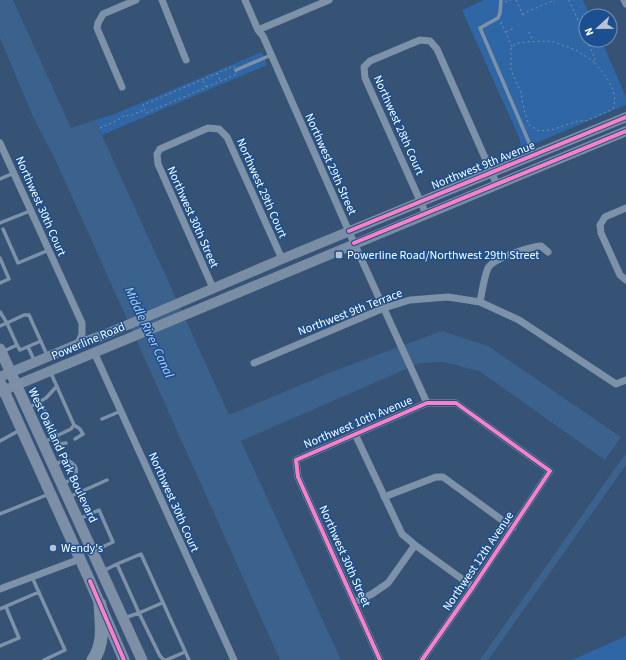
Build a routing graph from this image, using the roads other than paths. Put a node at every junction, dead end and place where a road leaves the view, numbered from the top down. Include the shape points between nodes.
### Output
1 (136, 0) edge
2 (162, 0) edge
3 (245, 0) edge
4 (329, 0) edge
5 (501, 0) edge
6 (624, 0) edge
7 (626, 4) edge
8 (258, 30) junction
9 (271, 55) junction
10 (186, 60) dead end
11 (236, 70) road end
12 (122, 87) dead end
13 (626, 117) edge
14 (626, 124) edge
15 (626, 131) edge
16 (610, 138) junction
17 (0, 143) edge
18 (157, 154) joint
19 (534, 154) junction
20 (491, 172) junction
21 (14, 173) junction
22 (0, 180) edge
23 (496, 185) junction
24 (421, 201) junction
25 (626, 208) edge
26 (31, 210) junction
27 (426, 214) junction
28 (0, 223) edge
29 (3, 229) dead end
30 (349, 232) junction
31 (354, 243) junction
32 (49, 250) junction
33 (548, 252) dead end
34 (0, 258) edge
35 (282, 259) junction
36 (626, 280) edge
37 (0, 283) edge
38 (213, 288) junction
39 (180, 302) joint
40 (480, 302) junction
41 (384, 308) junction
42 (189, 313) junction
43 (0, 314) edge
44 (8, 323) junction
45 (0, 326) edge
46 (104, 335) junction
47 (40, 341) junction
48 (78, 344) junction
49 (17, 345) junction
50 (28, 347) junction
51 (1, 350) edge
52 (94, 352) junction
53 (47, 357) junction
54 (35, 362) junction
55 (254, 363) dead end
56 (50, 371) junction
57 (11, 372) junction
58 (0, 377) edge
59 (626, 380) edge
60 (16, 385) junction
61 (57, 386) junction
62 (1, 388) edge
63 (63, 400) junction
64 (40, 402) junction
65 (59, 402) dead end
66 (427, 403) junction
67 (27, 408) junction
68 (121, 411) junction
69 (70, 415) junction
70 (65, 417) dead end
71 (102, 420) dead end
72 (74, 425) junction
73 (21, 430) junction
74 (355, 434) junction
75 (56, 436) junction
76 (75, 440) dead end
77 (0, 441) edge
78 (43, 442) junction
79 (66, 443) dead end
80 (296, 460) joint
81 (53, 464) junction
82 (550, 471) joint
83 (107, 480) dead end
84 (62, 485) junction
85 (50, 493) junction
86 (384, 497) junction
87 (68, 498) junction
88 (0, 514) edge
89 (78, 520) junction
90 (513, 528) junction
91 (415, 546) junction
92 (93, 551) junction
93 (80, 559) junction
94 (117, 564) junction
95 (102, 571) junction
96 (32, 576) junction
97 (473, 587) junction
98 (0, 590) edge
99 (39, 592) junction
100 (355, 602) junction
101 (162, 603) junction
102 (100, 604) junction
103 (6, 606) junction
104 (0, 609) edge
105 (139, 613) junction
106 (123, 618) junction
107 (0, 646) edge
108 (185, 652) junction
109 (44, 660) edge
110 (93, 660) edge
111 (124, 660) edge
112 (142, 660) edge
113 (165, 660) edge
114 (189, 660) edge
115 (234, 660) edge
116 (380, 660) edge
117 (422, 660) edge

1 - 12 street via 103,14 97,28
2 - 10 street
3 - 8 street, Northwest 29th Street
4 - 8 street
5 - 19 lane via 498,18 480,28
6 - 7 street
8 - 9 street, Northwest 29th Street
9 - 11 lane
9 - 30 street, Northwest 29th Street
13 - 19 main road, Northwest 9th Avenue
14 - 16 main road via 610,133
15 - 16 main road, Northwest 9th Avenue
16 - 23 main road, Northwest 9th Avenue
17 - 21 street, Northwest 30th Court
18 - 35 street, Northwest 29th Court via 160,149 208,128 219,129 226,137
18 - 38 street, Northwest 30th Street via 158,164
19 - 20 main road, Northwest 9th Avenue
20 - 23 street
20 - 24 main road, Northwest 9th Avenue
20 - 24 street, Northwest 28th Court via 437,49 430,41 420,40 370,61 364,67 365,78
21 - 22 lane
21 - 26 street, Northwest 30th Court
23 - 27 main road, Northwest 9th Avenue
24 - 27 street, Northwest 28th Court
24 - 30 main road, Northwest 9th Avenue
25 - 36 street via 605,217 600,225 601,233 620,275
26 - 28 lane
26 - 32 street, Northwest 30th Court
27 - 31 main road, Northwest 9th Avenue
29 - 32 lane via 18,263
30 - 31 street, Northwest 29th Street
30 - 35 main road, Northwest 9th Avenue
31 - 41 street, Northwest 29th Street
31 - 42 main road, Northwest 9th Avenue
32 - 48 street, Northwest 30th Court via 82,323 82,334
33 - 40 street via 541,246 532,247 498,260 488,267
34 - 37 lane via 9,278
35 - 38 main road, Northwest 9th Avenue
38 - 39 main road, Northwest 9th Avenue
38 - 42 main road via 209,297
39 - 46 main road, Powerline Road
40 - 41 street, Northwest 9th Terrace via 441,297 410,300
40 - 59 street, Northwest 9th Terrace via 518,320 616,384
41 - 55 street, Northwest 9th Terrace
41 - 66 street, Northwest 29th Street
42 - 52 main road, Powerline Road
43 - 44 lane
44 - 45 lane
44 - 47 lane via 29,315
44 - 49 lane
46 - 48 main road, Powerline Road
46 - 52 main road
47 - 50 lane
47 - 53 lane
48 - 53 main road, Powerline Road
49 - 50 lane via 20,350
49 - 51 lane
50 - 54 lane
51 - 57 main road, West Oakland Park Boulevard
52 - 56 main road, Powerline Road
52 - 68 street, Northwest 30th Court
53 - 54 main road, Powerline Road
54 - 57 main road, Powerline Road
56 - 60 main road, Powerline Road
56 - 61 lane
57 - 58 main road, Powerline Road
57 - 60 main road, West Oakland Park Boulevard
60 - 62 main road, Powerline Road
60 - 67 main road, West Oakland Park Boulevard
61 - 63 lane
61 - 64 lane
62 - 73 main road
63 - 65 lane
63 - 69 lane
64 - 67 lane
64 - 75 lane
66 - 74 street, Northwest 10th Avenue
66 - 82 street, Northwest 10th Avenue via 456,403
67 - 78 main road, West Oakland Park Boulevard
68 - 71 lane
68 - 115 street, Northwest 30th Court
69 - 70 lane
69 - 72 lane
72 - 75 lane
72 - 76 lane via 83,434
73 - 77 lane
73 - 85 main road
74 - 80 street, Northwest 10th Avenue
74 - 86 street
75 - 78 lane
75 - 79 lane via 60,444
78 - 81 main road, West Oakland Park Boulevard
80 - 100 street, Northwest 30th Street via 298,477
81 - 84 main road, West Oakland Park Boulevard
81 - 84 lane via 67,461 74,465 75,476
82 - 90 street, Northwest 12th Avenue
83 - 87 lane
84 - 87 main road, West Oakland Park Boulevard
85 - 88 lane
85 - 93 main road
86 - 90 street via 436,477 443,477
86 - 91 street via 402,534
87 - 89 main road, West Oakland Park Boulevard
89 - 92 main road, West Oakland Park Boulevard
89 - 92 lane via 99,510 113,542
90 - 97 street, Northwest 12th Avenue
91 - 97 street
91 - 100 street via 388,583
92 - 95 main road, West Oakland Park Boulevard
93 - 95 main road via 91,562
93 - 96 street
93 - 102 main road
94 - 95 lane
94 - 101 lane via 141,554
94 - 105 lane
95 - 106 main road, West Oakland Park Boulevard
96 - 98 street
96 - 99 lane
97 - 117 street, Northwest 12th Avenue
99 - 103 lane
99 - 109 lane via 65,650
100 - 116 street, Northwest 30th Street
101 - 105 lane
101 - 108 lane
102 - 110 highway via 102,636
102 - 111 main road
103 - 104 lane
103 - 107 lane via 19,638
105 - 106 lane
105 - 113 lane via 160,656
106 - 112 main road, West Oakland Park Boulevard
108 - 113 lane
108 - 114 lane

